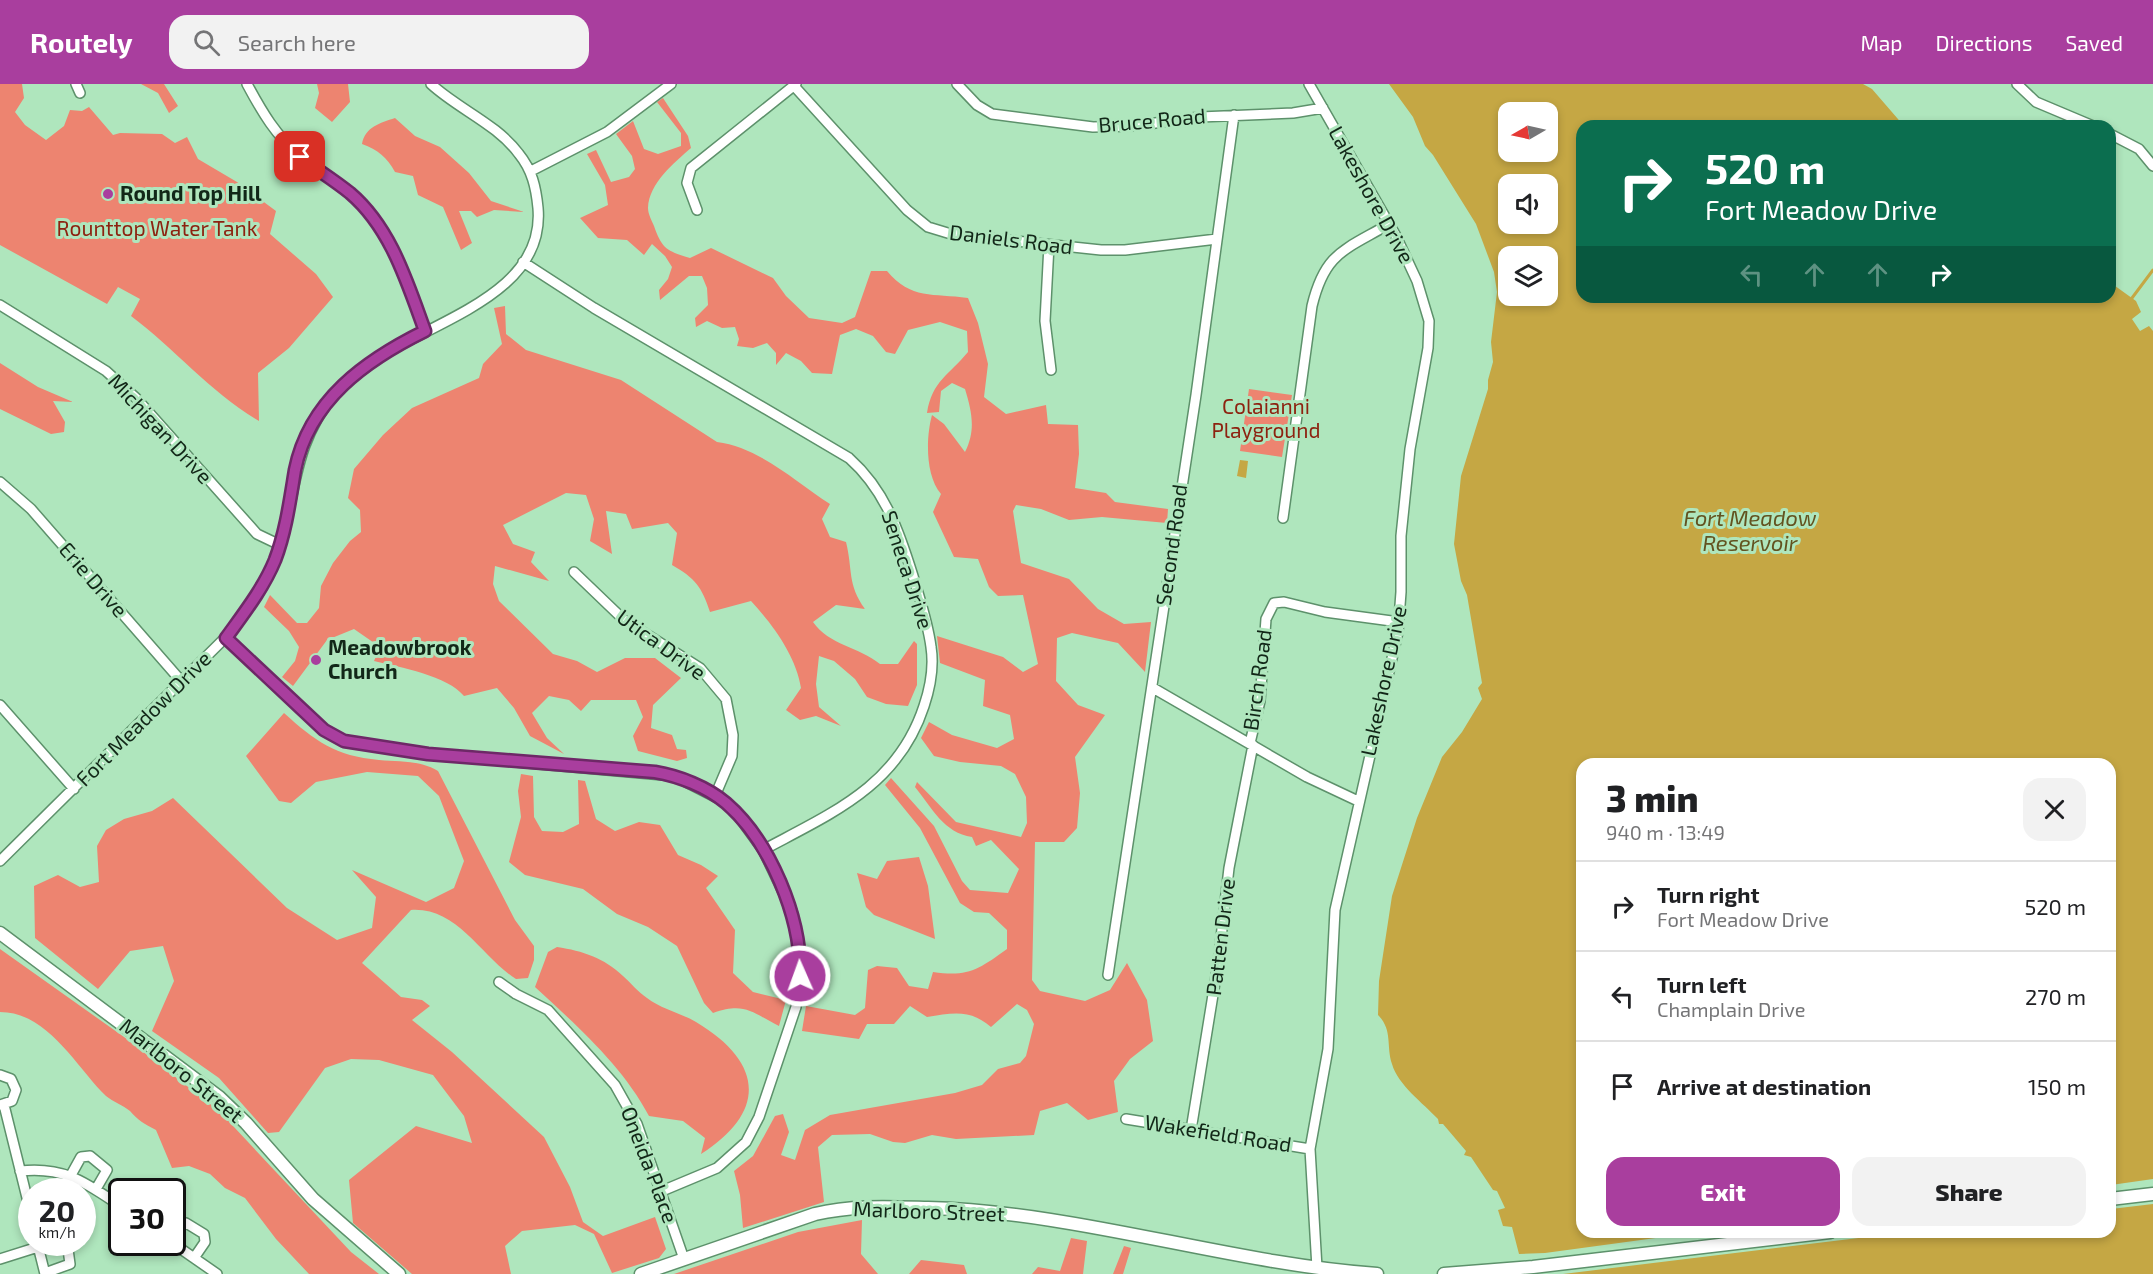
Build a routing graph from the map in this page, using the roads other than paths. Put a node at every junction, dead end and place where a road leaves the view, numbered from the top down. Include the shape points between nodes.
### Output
1 (247, 84) edge
2 (431, 84) edge
3 (671, 84) edge
4 (957, 84) edge
5 (1310, 84) edge
6 (2017, 84) edge
7 (795, 85) edge
8 (1323, 108) junction
9 (1234, 115) junction
10 (2079, 120) edge
11 (2116, 137) edge
12 (2153, 166) edge
13 (531, 171) junction
14 (697, 210) dead end
15 (1389, 224) junction
16 (1217, 239) junction
17 (1049, 245) junction
18 (523, 262) junction
19 (0, 305) edge
20 (425, 331) junction
21 (1051, 370) dead end
22 (0, 482) edge
23 (1283, 518) dead end
24 (280, 545) junction
25 (574, 572) dead end
26 (1399, 622) junction
27 (226, 638) junction
28 (182, 682) junction
29 (1153, 688) junction
30 (0, 705) edge
31 (1252, 744) junction
32 (74, 789) junction
33 (715, 796) junction
34 (1359, 801) junction
35 (763, 850) junction
36 (0, 861) edge
37 (0, 933) edge
38 (1108, 975) dead end
39 (499, 982) dead end
40 (0, 1075) edge
41 (2, 1105) edge
42 (1126, 1119) dead end
43 (1191, 1130) junction
44 (1310, 1149) junction
45 (20, 1172) junction
46 (71, 1175) junction
47 (22, 1178) edge
48 (76, 1178) edge
49 (96, 1189) joint
50 (662, 1191) junction
51 (2153, 1194) edge
52 (108, 1197) edge
53 (2116, 1197) edge
54 (186, 1223) edge
55 (1778, 1238) edge
56 (18, 1251) edge
57 (186, 1252) edge
58 (42, 1256) edge
59 (70, 1256) edge
60 (0, 1258) edge
61 (194, 1258) junction
62 (684, 1259) junction
63 (1317, 1268) junction
64 (45, 1273) edge
65 (217, 1274) edge
66 (399, 1274) edge
67 (641, 1274) edge
68 (1377, 1274) edge
69 (1444, 1274) edge

1 - 20 street via 275,132 300,157 350,193 374,218 402,268
2 - 13 street, Fort Meadow Drive via 507,140
3 - 13 street via 607,132
4 - 9 street, Bruce Road via 984,110 1034,121 1113,127
5 - 8 street, Lakeshore Drive
6 - 10 street via 2036,102
7 - 14 street via 691,168 687,183
7 - 17 street, Daniels Road via 907,210 928,227 951,234
8 - 9 street, Bruce Road
8 - 15 street, Lakeshore Drive
9 - 16 street, Second Road
11 - 12 street via 2139,149
13 - 18 street, Fort Meadow Drive via 539,218 532,248
15 - 23 street via 1333,258 1319,279
15 - 26 street, Lakeshore Drive via 1419,288 1430,333 1410,449 1401,536
16 - 17 street, Daniels Road via 1125,250
16 - 29 street, Second Road
17 - 21 street via 1044,321
18 - 20 street, Fort Meadow Drive via 483,302
18 - 35 street, Seneca Drive via 849,458 867,474 898,528 932,649 929,691 914,733 887,771 852,802
19 - 24 street, Michigan Drive via 106,371 136,398 257,534
20 - 24 street, Fort Meadow Drive via 352,374 323,410 310,430 296,469
22 - 28 street, Erie Drive via 31,509
24 - 27 street, Fort Meadow Drive via 263,584
25 - 33 street, Utica Drive via 624,620 700,668 726,699 733,735 732,756
26 - 31 street, Birch Road via 1274,603 1266,619 1260,701
26 - 34 street, Lakeshore Drive
27 - 28 street, Fort Meadow Drive
27 - 33 street via 324,730 344,741 428,754 655,772 674,776
28 - 32 street, Fort Meadow Drive
29 - 31 street
29 - 38 street, Second Road
30 - 32 street
31 - 34 street via 1313,781
31 - 43 street, Patten Drive via 1229,868 1217,973
32 - 36 street, Fort Meadow Drive
33 - 35 street via 739,817
34 - 44 street, Lakeshore Drive via 1335,910 1328,1049
35 - 50 street via 786,897 799,943 800,976 791,1023 759,1117 746,1142 717,1168
37 - 66 street, Marlboro Street via 219,1097 313,1199
39 - 50 street, Oneida Place via 548,1010 615,1085 637,1124
40 - 41 street via 11,1079 16,1090 12,1101
41 - 45 street
42 - 43 street, Wakefield Road
43 - 44 street, Wakefield Road
44 - 63 street, Lakeshore Drive
45 - 46 street via 44,1170
45 - 47 street
46 - 48 street
46 - 49 street via 81,1157 90,1155 107,1170
49 - 52 street
50 - 62 street, Oneida Place
51 - 53 street
54 - 61 street via 204,1234 205,1242
55 - 69 street
56 - 60 street
57 - 61 street
58 - 64 street
59 - 64 street via 69,1265
61 - 65 street
62 - 63 street, Marlboro Street via 800,1218 857,1208 992,1212
62 - 67 street, Marlboro Street
63 - 68 street, Marlboro Street

